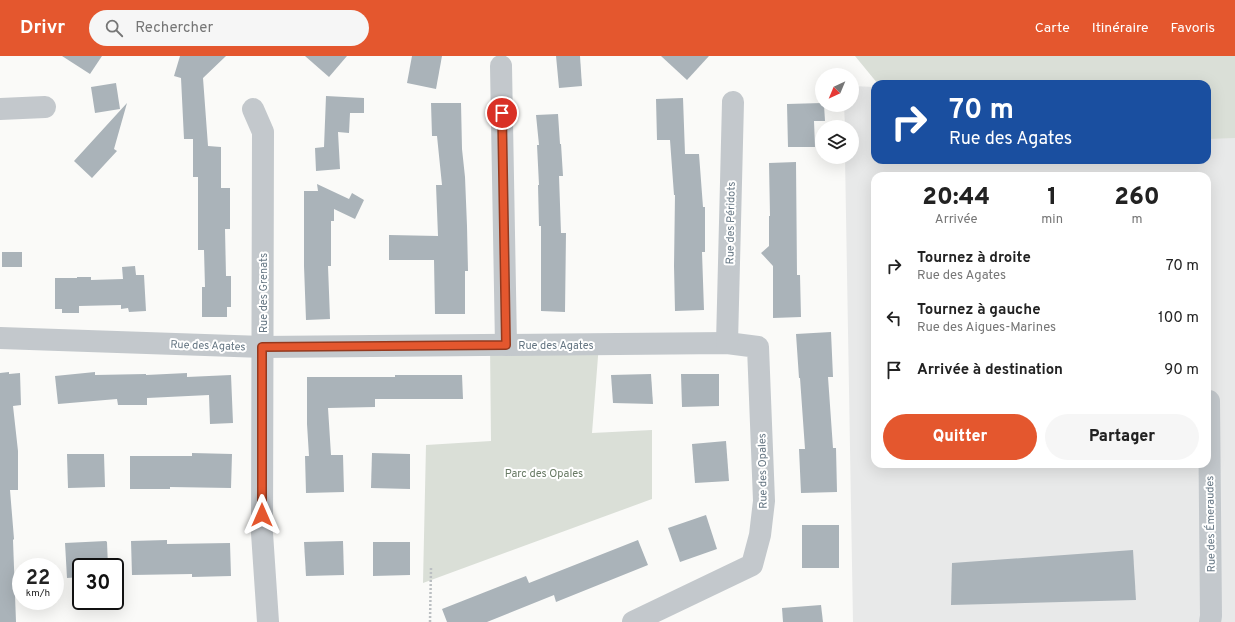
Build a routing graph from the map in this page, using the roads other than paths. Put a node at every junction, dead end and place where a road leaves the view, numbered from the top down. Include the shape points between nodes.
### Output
1 (501, 66) dead end
2 (733, 102) dead end
3 (45, 107) dead end
4 (0, 109) edge
5 (253, 109) dead end
6 (0, 338) edge
7 (727, 343) junction
8 (506, 345) junction
9 (262, 347) junction
10 (1210, 468) edge
11 (268, 622) edge
12 (634, 622) edge
13 (1210, 622) edge

1 - 8 street
2 - 7 street, Rue des Péridots
3 - 4 street
5 - 9 street, Rue des Grenats via 263,132
6 - 9 street, Rue des Agates
7 - 8 street, Rue des Agates
7 - 12 street, Rue des Opales via 758,347 764,501 760,535 752,565
8 - 9 street, Rue des Agates
9 - 11 street, Rue des Grenats via 262,533
10 - 13 street, Rue des Émeraudes

